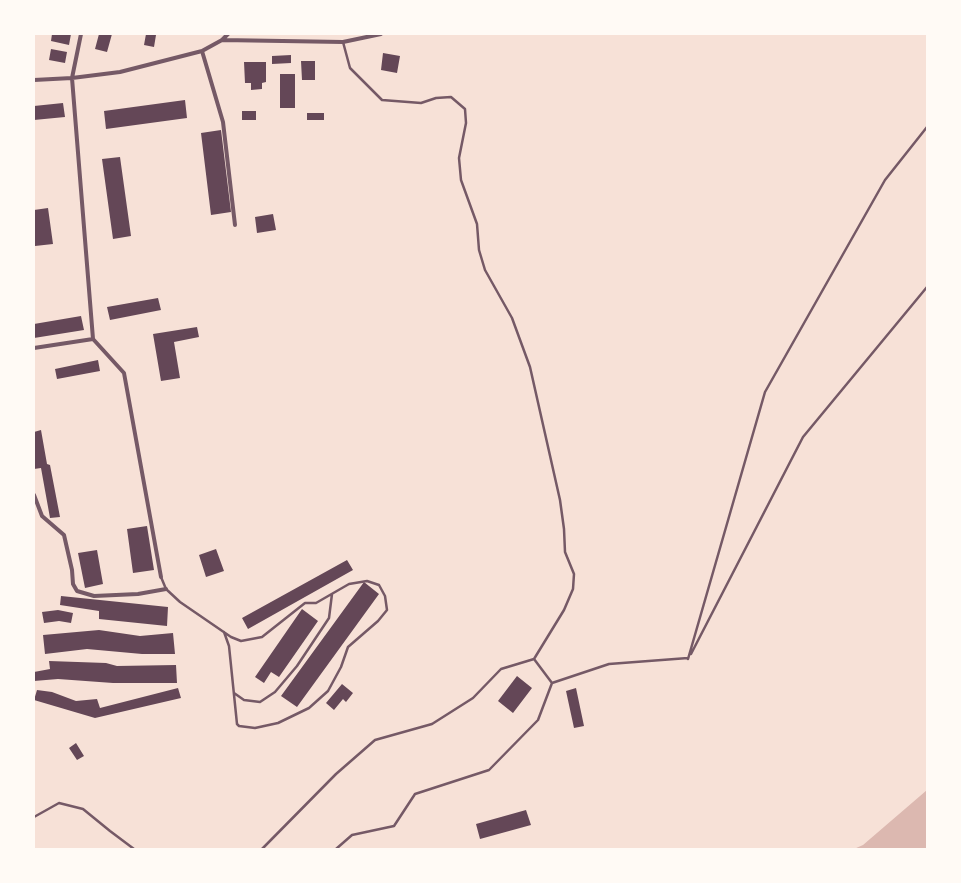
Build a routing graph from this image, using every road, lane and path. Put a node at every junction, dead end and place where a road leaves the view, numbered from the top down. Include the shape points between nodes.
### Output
1 (80, 34) edge
2 (228, 34) edge
3 (382, 34) edge
4 (222, 40) junction
5 (343, 42) junction
6 (202, 51) junction
7 (72, 78) junction
8 (34, 80) edge
9 (927, 127) edge
10 (235, 225) dead end
11 (927, 287) edge
12 (93, 339) junction
13 (34, 348) edge
14 (34, 495) edge
15 (162, 577) joint
16 (166, 589) junction
17 (332, 594) junction
18 (224, 632) junction
19 (534, 659) junction
20 (688, 659) junction
21 (552, 683) junction
22 (234, 693) junction
23 (34, 817) edge
24 (134, 849) edge
25 (262, 849) edge
26 (336, 849) edge

1 - 7 street
2 - 4 street
3 - 5 street
4 - 5 street
4 - 6 street
5 - 19 lane via 350,68 382,100 421,103 451,97 465,109 466,123 460,158 461,180 477,224 479,250 485,270 512,318 530,367 560,500 565,552 574,574 573,589 564,610
6 - 7 street via 120,72
6 - 10 street via 223,122
7 - 8 street
7 - 12 street
9 - 20 lane via 885,180 765,392
11 - 20 lane via 803,438
12 - 13 street
12 - 15 street via 124,373
14 - 16 street via 42,516 64,535 73,584 77,591 94,596 138,594
15 - 16 lane
16 - 18 lane via 180,602
17 - 18 lane via 316,603 305,603 262,638 240,641
17 - 22 lane via 329,618 297,666 275,692 260,702 244,700
17 - 22 lane via 350,584 366,580 379,585 385,596 387,610 348,647 328,691 308,708 278,723 255,728 237,724
18 - 22 lane via 229,646
19 - 21 lane
19 - 25 lane via 500,669 473,698 432,724 375,740 336,774
20 - 21 lane via 609,664
21 - 26 lane via 538,720 488,770 415,794 394,826 352,834
23 - 24 lane via 59,803 83,809

